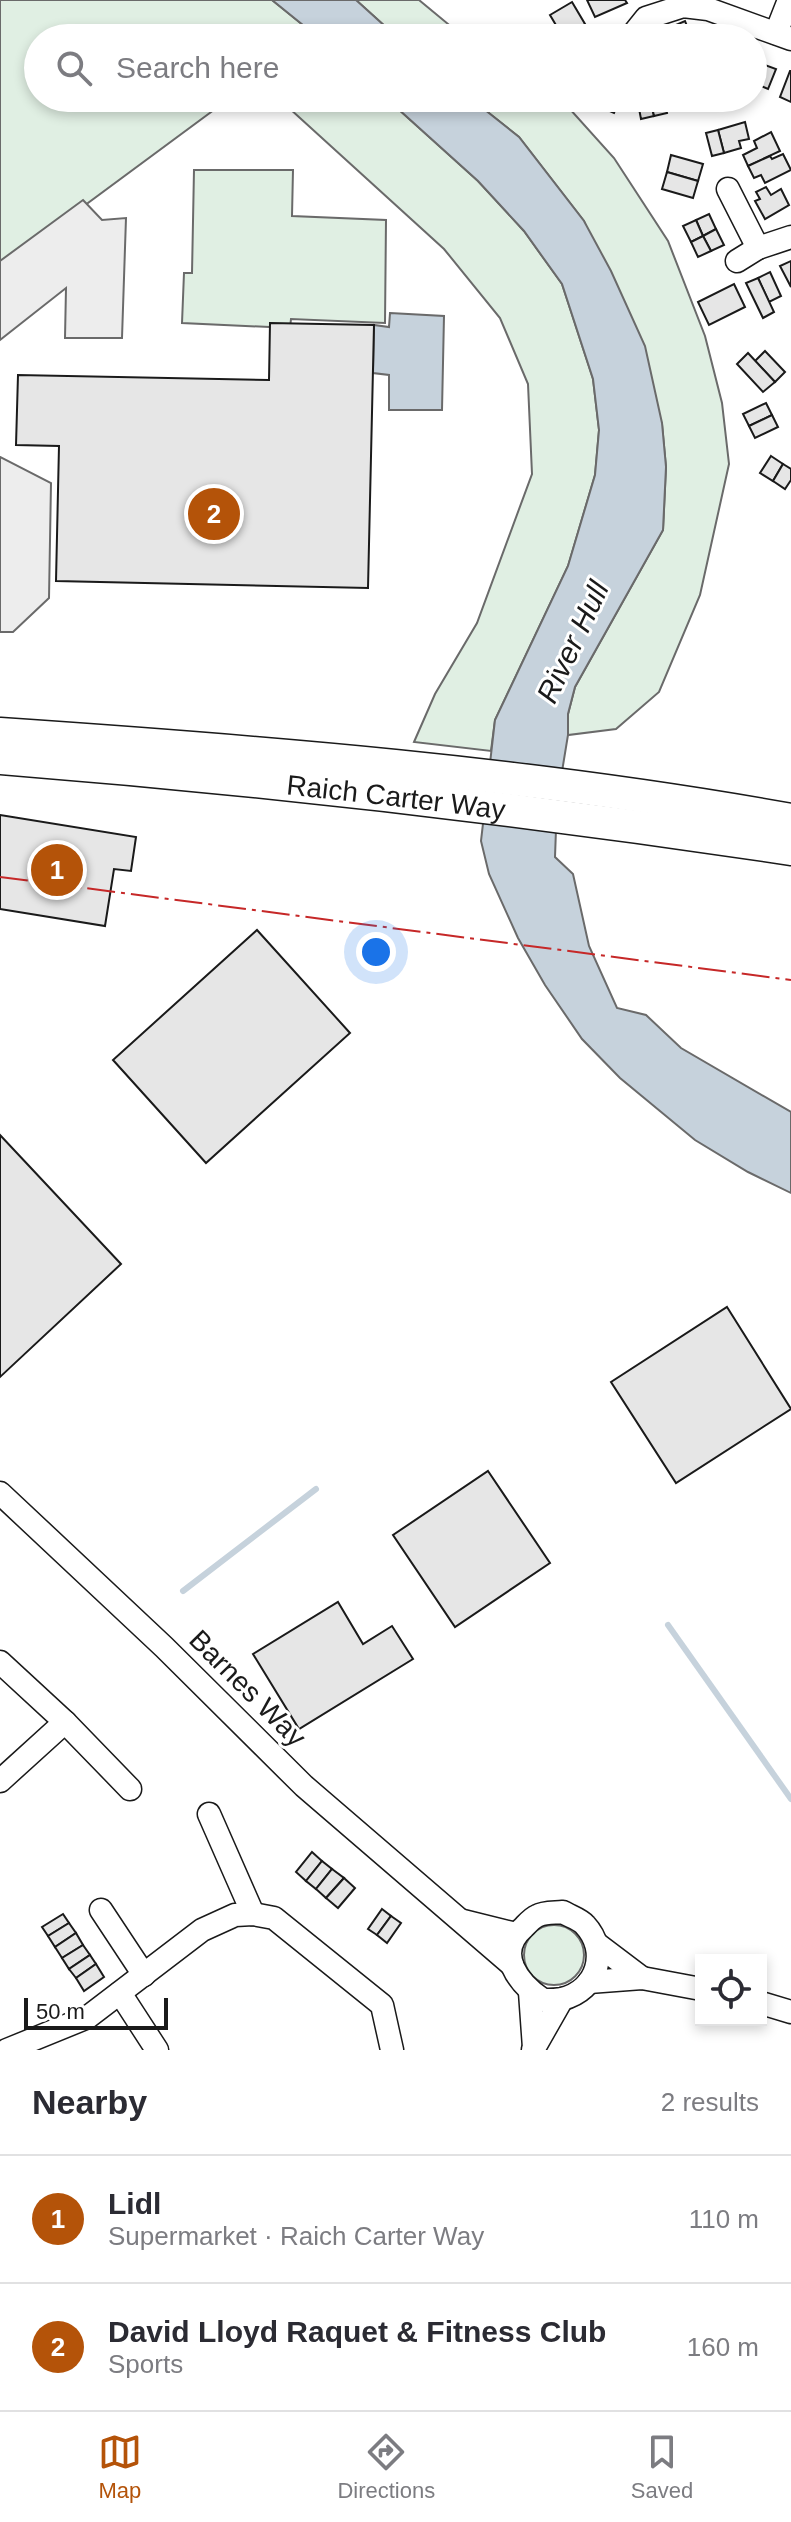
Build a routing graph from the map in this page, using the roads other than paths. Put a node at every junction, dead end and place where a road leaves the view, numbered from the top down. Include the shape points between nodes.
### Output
1 (789, 0) edge
2 (641, 24) edge
3 (750, 24) edge
4 (784, 36) edge
5 (728, 189) dead end
6 (791, 237) edge
7 (758, 248) junction
8 (737, 261) dead end
9 (0, 734) edge
10 (0, 758) edge
11 (791, 820) edge
12 (791, 849) edge
13 (0, 1493) edge
14 (0, 1662) edge
15 (65, 1722) junction
16 (1, 1778) edge
17 (130, 1789) dead end
18 (209, 1814) dead end
19 (101, 1910) dead end
20 (253, 1914) junction
21 (459, 1920) junction
22 (516, 1934) junction
23 (597, 1944) junction
24 (512, 1965) junction
25 (144, 1975) junction
26 (642, 1978) junction
27 (589, 1982) junction
28 (695, 1988) edge
29 (530, 1992) junction
30 (120, 1993) junction
31 (562, 1999) junction
32 (767, 2005) edge
33 (791, 2012) edge
34 (534, 2049) edge
35 (7, 2050) edge
36 (157, 2050) edge
37 (392, 2050) edge

1 - 4 street
2 - 3 street via 683,6
5 - 7 street
6 - 7 street
7 - 8 street
9 - 11 highway, Raich Carter Way via 427,769
10 - 12 highway, Raich Carter Way via 454,803
13 - 21 street, Barnes Way via 304,1786
14 - 15 street
15 - 16 street
15 - 17 street
18 - 20 street
19 - 25 street
20 - 25 street via 235,1915 202,1930
20 - 37 street via 274,1918 382,2005
21 - 22 street, Barnes Way
21 - 24 street, Barnes Way
22 - 23 street via 538,1915 563,1912 584,1923
22 - 24 street via 510,1948
23 - 26 street
23 - 27 street via 599,1964
24 - 29 street
25 - 30 street
26 - 27 street
26 - 28 street
27 - 31 street
29 - 31 street via 543,2000
29 - 34 street
30 - 35 street via 88,2017
30 - 36 street
31 - 34 street
32 - 33 street

